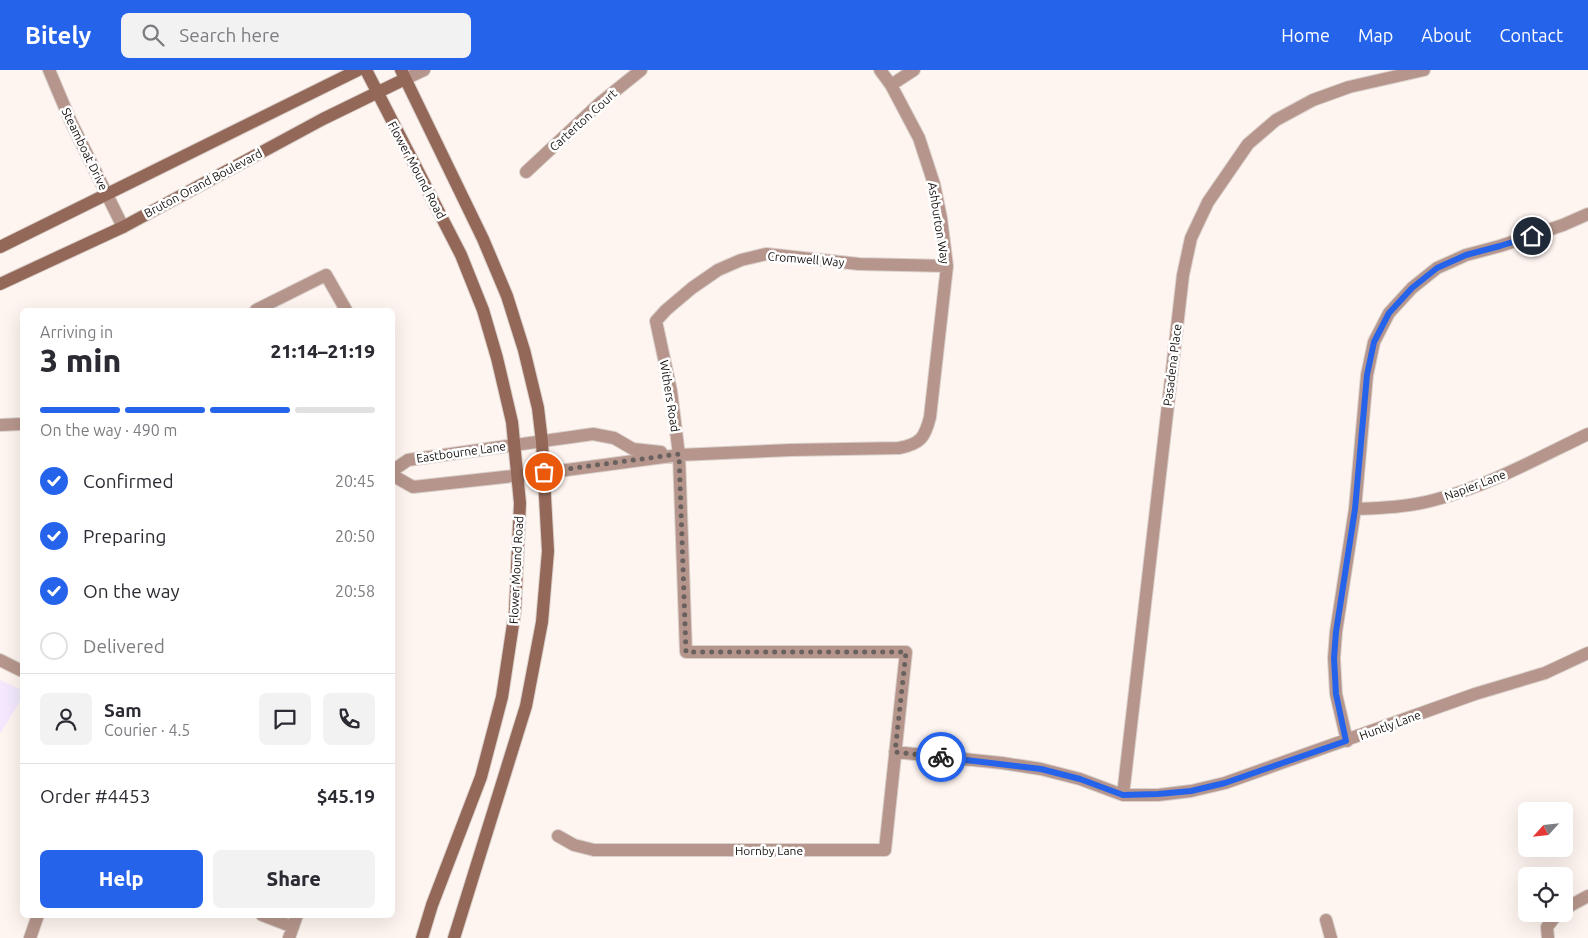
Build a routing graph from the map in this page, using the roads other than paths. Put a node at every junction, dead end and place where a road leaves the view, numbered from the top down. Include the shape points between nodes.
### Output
1 (49, 70) edge
2 (358, 70) edge
3 (366, 70) edge
4 (424, 70) edge
5 (642, 70) edge
6 (880, 70) edge
7 (914, 70) edge
8 (1424, 70) edge
9 (403, 75) edge
10 (891, 85) junction
11 (377, 93) junction
12 (526, 172) dead end
13 (107, 194) junction
14 (1588, 214) edge
15 (123, 227) junction
16 (0, 247) edge
17 (947, 266) junction
18 (0, 284) edge
19 (260, 308) edge
20 (345, 308) edge
21 (656, 321) joint
22 (930, 416) joint
23 (20, 424) edge
24 (0, 425) edge
25 (1588, 434) edge
26 (542, 442) junction
27 (515, 445) junction
28 (679, 454) junction
29 (395, 471) edge
30 (544, 472) junction
31 (395, 475) edge
32 (517, 475) junction
33 (1355, 509) junction
34 (1588, 653) edge
35 (0, 660) edge
36 (20, 670) edge
37 (1346, 741) junction
38 (895, 752) junction
39 (1123, 795) junction
40 (558, 836) dead end
41 (1588, 896) edge
42 (1573, 904) edge
43 (37, 918) edge
44 (270, 918) edge
45 (1326, 920) dead end
46 (1551, 922) edge
47 (293, 927) edge
48 (30, 938) edge
49 (422, 938) edge
50 (454, 938) edge
51 (1331, 938) edge
52 (1548, 938) edge

1 - 13 street, Steamboat Drive
2 - 13 main road
3 - 11 main road, Flower Mound Road
4 - 9 street
5 - 12 street, Carterton Court via 600,103
6 - 10 street, Ashburton Way
7 - 10 street
8 - 39 street, Pasadena Place via 1349,87 1313,100 1276,120 1248,144 1232,166 1208,202 1191,238 1183,275
9 - 11 main road, Bruton Orand Boulevard
9 - 26 main road via 483,239 507,296 538,408
10 - 17 street, Ashburton Way via 919,138 934,184
11 - 15 main road, Bruton Orand Boulevard
11 - 27 main road, Flower Mound Road via 461,255 483,310 502,378
13 - 15 street, Steamboat Drive
13 - 16 main road
14 - 33 street via 1437,268 1412,288 1389,313 1374,342 1367,375
15 - 18 main road, Bruton Orand Boulevard
17 - 21 street, Cromwell Way via 859,264 766,254 718,270 692,288
17 - 22 street, Ashburton Way
19 - 20 street via 326,275
21 - 28 street, Withers Road via 671,391
22 - 28 street, Eastbourne Lane via 920,441 899,448
23 - 24 street
25 - 33 street, Napier Lane via 1507,473 1433,501
26 - 27 street, Eastbourne Lane
26 - 28 street, Eastbourne Lane via 593,434 614,438 633,449
26 - 30 main road
27 - 29 street, Eastbourne Lane via 408,460
27 - 32 main road, Flower Mound Road
28 - 30 street, Eastbourne Lane
28 - 38 street, Withers Road via 686,652 906,652
30 - 32 street, Eastbourne Lane
30 - 50 main road via 548,551 542,622 526,706
31 - 32 street, Eastbourne Lane via 413,487
32 - 49 main road, Flower Mound Road via 520,503 515,611 502,697 481,777
33 - 37 street via 1334,658 1336,694
34 - 37 street, Huntly Lane via 1545,672
35 - 36 street
37 - 39 street, Huntly Lane via 1225,783 1174,793
38 - 39 street, Huntly Lane via 1041,769
38 - 40 street, Hornby Lane via 885,850 594,850 574,845
41 - 42 street
43 - 48 street
44 - 47 street
45 - 51 street
46 - 52 street

